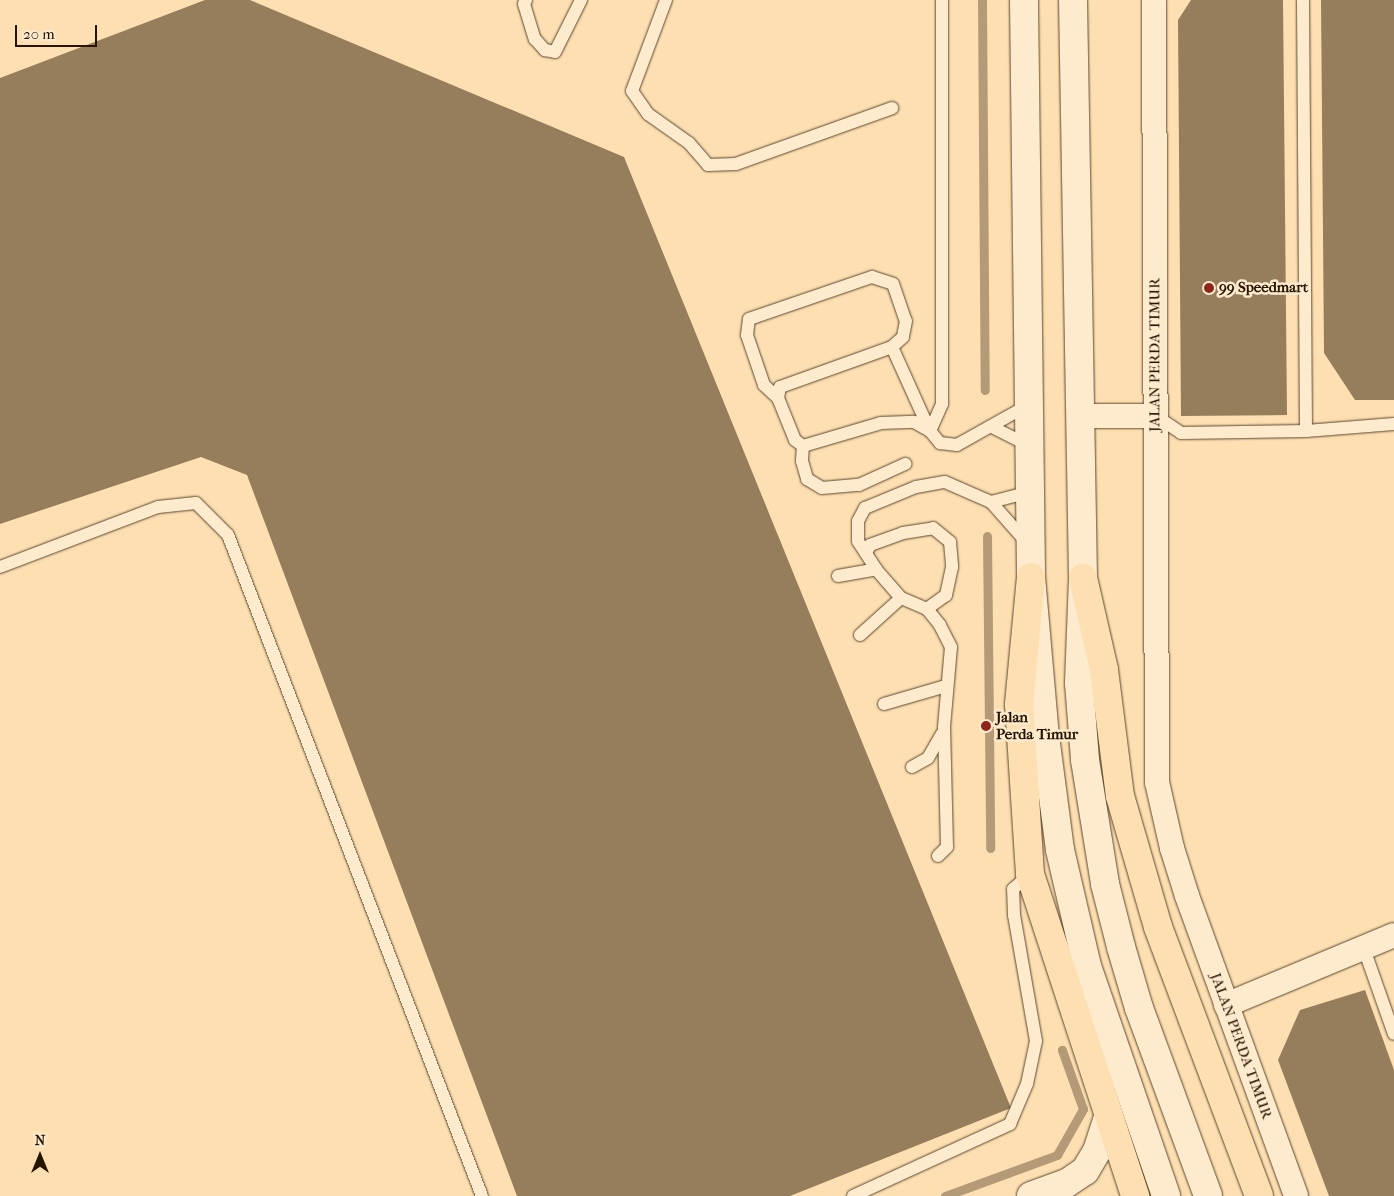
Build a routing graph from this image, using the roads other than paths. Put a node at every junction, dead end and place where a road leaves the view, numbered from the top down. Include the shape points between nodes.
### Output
1 (526, 0) edge
2 (581, 0) edge
3 (666, 0) edge
4 (942, 0) edge
5 (1024, 0) edge
6 (1073, 0) edge
7 (1154, 0) edge
8 (1303, 0) edge
9 (892, 108) dead end
10 (892, 347) junction
11 (778, 398) junction
12 (1030, 404) junction
13 (1080, 416) junction
14 (1156, 416) junction
15 (1394, 424) edge
16 (992, 427) junction
17 (930, 431) junction
18 (1306, 431) junction
19 (803, 446) junction
20 (1030, 446) junction
21 (904, 464) dead end
22 (1030, 492) junction
23 (991, 502) junction
24 (1031, 547) junction
25 (866, 553) junction
26 (0, 567) edge
27 (876, 569) junction
28 (838, 576) dead end
29 (1031, 576) junction
30 (1083, 578) junction
31 (901, 598) junction
32 (927, 609) junction
33 (860, 634) dead end
34 (946, 686) junction
35 (884, 704) dead end
36 (944, 727) junction
37 (912, 767) dead end
38 (938, 856) dead end
39 (1030, 874) junction
40 (1394, 935) edge
41 (1364, 949) junction
42 (1226, 1005) junction
43 (1394, 1034) edge
44 (1108, 1117) junction
45 (482, 1196) edge
46 (853, 1196) edge
47 (1031, 1196) edge
48 (1135, 1196) edge
49 (1166, 1196) edge
50 (1208, 1196) edge
51 (1259, 1196) edge
52 (1296, 1196) edge

1 - 2 lane via 524,4 535,39 545,50 555,52
3 - 9 lane via 632,91 648,114 689,143 708,165 736,164
4 - 17 lane via 942,404
5 - 12 street
6 - 13 street
7 - 14 street, JALAN PERDA TIMUR
8 - 18 lane
10 - 11 lane via 780,387
10 - 11 lane via 903,338 906,322 893,284 872,277 749,319 747,335 764,385
10 - 17 lane
11 - 19 lane via 795,440
12 - 16 lane
12 - 20 street
13 - 14 street
13 - 30 street
14 - 18 lane via 1181,432
14 - 42 street, JALAN PERDA TIMUR via 1157,782 1172,848
15 - 18 lane
16 - 17 lane via 957,445 940,443
16 - 20 lane
17 - 19 lane via 914,422 881,423
19 - 21 lane via 802,461 807,479 822,488 859,485
20 - 22 street
22 - 23 lane
22 - 24 street
23 - 24 lane
23 - 25 lane via 945,482 907,490 865,508 858,521 858,541
24 - 29 street
25 - 27 lane
25 - 32 lane via 870,545 886,539 933,528 950,542 952,567 946,595
26 - 45 lane via 158,507 196,503 228,535
27 - 28 lane
27 - 31 lane
29 - 39 main road via 1020,704
29 - 49 street via 1045,736 1069,896 1103,1017
30 - 50 street via 1079,683 1084,760 1105,884 1139,1008
30 - 51 main road via 1104,670 1122,805 1158,927
31 - 32 lane
31 - 33 lane
32 - 34 lane via 940,624 951,647
34 - 35 lane
34 - 36 lane
36 - 37 lane via 936,749
36 - 38 lane via 947,847
39 - 44 main road
39 - 46 lane via 1013,889 1014,915 1036,1041 1027,1084 1010,1124
40 - 41 street
41 - 42 street
41 - 43 lane
42 - 52 street, JALAN PERDA TIMUR
44 - 47 street via 1097,1151 1085,1171 1067,1183
44 - 48 main road

